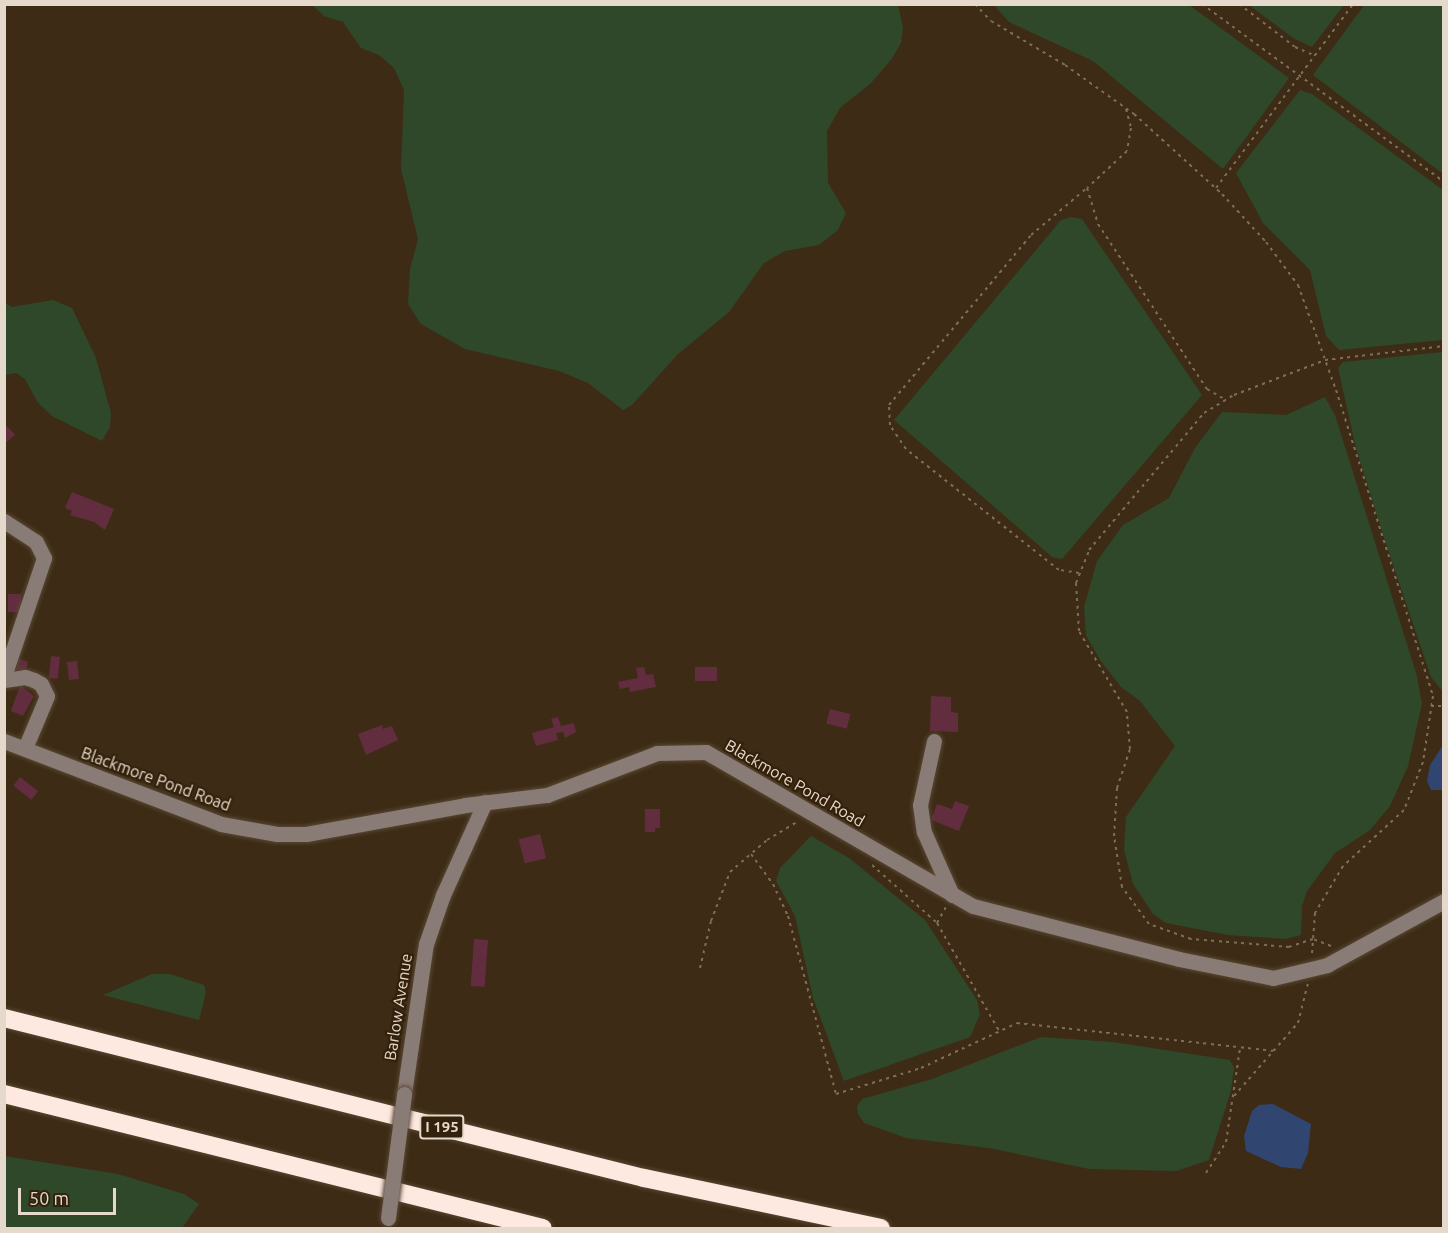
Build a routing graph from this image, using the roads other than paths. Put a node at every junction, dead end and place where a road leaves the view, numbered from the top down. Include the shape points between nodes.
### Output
1 (4, 521) edge
2 (4, 678) edge
3 (4, 741) edge
4 (934, 741) dead end
5 (25, 748) junction
6 (485, 802) junction
7 (952, 895) junction
8 (1443, 901) edge
9 (4, 1018) edge
10 (4, 1094) edge
11 (386, 1223) edge
12 (543, 1228) edge
13 (881, 1228) edge

1 - 2 street via 36,542 44,558
2 - 5 street via 34,680 47,696
3 - 5 street, Blackmore Pond Road
4 - 7 street via 921,813 924,832
5 - 6 street, Blackmore Pond Road via 221,824 277,834 306,834
6 - 7 street, Blackmore Pond Road via 547,795 646,756 687,750 706,752
6 - 11 street, Barlow Avenue, bridge via 443,895 426,944
7 - 8 street, Blackmore Pond Road via 973,906 1014,917 1273,978 1309,971
9 - 13 highway, I 195 via 644,1178
10 - 12 highway

